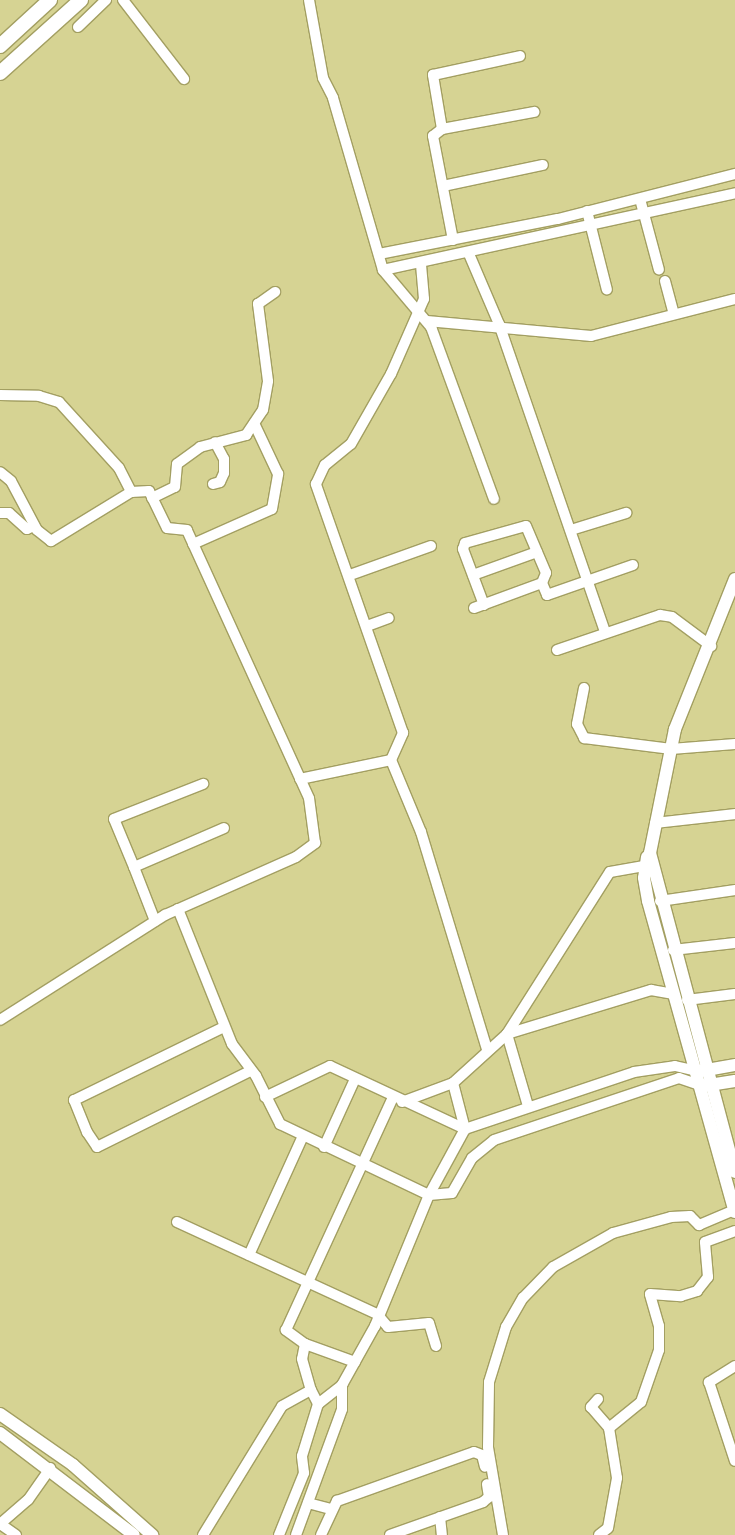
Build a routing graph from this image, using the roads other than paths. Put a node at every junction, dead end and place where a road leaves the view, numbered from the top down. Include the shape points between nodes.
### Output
1 (50, 0) edge
2 (80, 0) edge
3 (106, 0) edge
4 (123, 0) edge
5 (309, 0) edge
6 (78, 27) dead end
7 (0, 46) edge
8 (520, 56) dead end
9 (0, 74) edge
10 (184, 79) dead end
11 (534, 112) dead end
12 (442, 129) junction
13 (543, 165) dead end
14 (735, 174) edge
15 (443, 186) junction
16 (735, 193) edge
17 (640, 199) junction
18 (587, 211) junction
19 (645, 215) junction
20 (591, 227) junction
21 (453, 240) junction
22 (379, 254) junction
23 (469, 254) junction
24 (421, 264) junction
25 (383, 270) junction
26 (659, 270) dead end
27 (665, 281) dead end
28 (606, 290) dead end
29 (274, 292) dead end
30 (735, 299) edge
31 (419, 310) junction
32 (674, 314) junction
33 (427, 321) junction
34 (499, 324) junction
35 (0, 395) edge
36 (254, 422) junction
37 (215, 442) junction
38 (0, 472) edge
39 (213, 484) dead end
40 (131, 492) junction
41 (152, 498) junction
42 (494, 498) dead end
43 (0, 513) edge
44 (626, 513) dead end
45 (34, 526) junction
46 (571, 530) junction
47 (193, 544) junction
48 (431, 546) dead end
49 (537, 552) junction
50 (633, 565) dead end
51 (350, 575) junction
52 (473, 576) junction
53 (735, 579) edge
54 (588, 580) junction
55 (542, 583) junction
56 (388, 618) dead end
57 (367, 626) junction
58 (604, 632) junction
59 (711, 646) junction
60 (557, 650) dead end
61 (584, 688) dead end
62 (735, 744) edge
63 (670, 749) junction
64 (391, 760) junction
65 (300, 779) junction
66 (203, 784) dead end
67 (735, 814) edge
68 (655, 823) junction
69 (224, 828) dead end
70 (134, 867) junction
71 (648, 867) junction
72 (735, 890) edge
73 (660, 901) junction
74 (178, 909) junction
75 (155, 921) junction
76 (735, 943) edge
77 (673, 950) junction
78 (674, 994) junction
79 (735, 994) edge
80 (687, 1000) junction
81 (0, 1020) edge
82 (224, 1027) junction
83 (507, 1034) junction
84 (487, 1049) junction
85 (735, 1065) edge
86 (250, 1071) junction
87 (702, 1071) junction
88 (356, 1079) junction
89 (735, 1081) edge
90 (453, 1083) junction
91 (705, 1086) junction
92 (265, 1097) junction
93 (398, 1099) junction
94 (528, 1106) junction
95 (465, 1129) junction
96 (302, 1138) junction
97 (324, 1147) junction
98 (361, 1163) junction
99 (735, 1172) edge
100 (429, 1195) junction
101 (735, 1211) edge
102 (177, 1222) dead end
103 (735, 1231) edge
104 (249, 1255) junction
105 (309, 1281) junction
106 (377, 1314) junction
107 (305, 1344) junction
108 (436, 1346) dead end
109 (355, 1362) junction
110 (735, 1366) edge
111 (342, 1385) junction
112 (311, 1390) junction
113 (598, 1399) dead end
114 (318, 1404) junction
115 (0, 1414) edge
116 (609, 1428) junction
117 (2, 1436) edge
118 (735, 1461) edge
119 (50, 1468) junction
120 (304, 1473) junction
121 (318, 1478) junction
122 (308, 1503) junction
123 (330, 1509) junction
124 (440, 1517) junction
125 (16, 1535) edge
126 (134, 1535) edge
127 (152, 1535) edge
128 (203, 1535) edge
129 (279, 1535) edge
130 (296, 1535) edge
131 (320, 1535) edge
132 (390, 1535) edge
133 (442, 1535) edge
134 (504, 1535) edge
135 (599, 1535) edge

1 - 7 main road
2 - 9 main road
3 - 6 street
4 - 10 street
5 - 22 street via 323,78 333,98
8 - 12 street via 433,76
11 - 12 street
12 - 15 street via 433,136
13 - 15 street
14 - 17 street
15 - 21 street
16 - 19 street
17 - 18 street
17 - 19 street
18 - 20 street
18 - 21 street
19 - 20 street
19 - 26 street
20 - 23 street
20 - 28 street
21 - 22 street
22 - 25 street
23 - 24 street
23 - 34 street
24 - 25 street
24 - 31 street via 424,299
25 - 31 street
27 - 32 street
29 - 36 street via 258,304 268,381 267,401
30 - 32 street
31 - 33 street
31 - 51 street via 391,374 351,444 325,465 316,484
32 - 34 street via 591,336
33 - 34 street
33 - 42 street
34 - 46 street
35 - 40 street via 39,396 59,402 119,468
36 - 37 street via 246,435
36 - 47 street via 278,474 272,509
37 - 39 street via 224,459 224,473 220,482
37 - 41 street via 200,447 177,464 176,487
38 - 45 street via 11,481
40 - 41 street via 149,491
40 - 45 street via 51,541
41 - 47 street via 167,528 187,530
43 - 45 street via 9,513 28,529
44 - 46 street
46 - 54 street
47 - 65 street
48 - 51 street
49 - 52 street
49 - 52 street via 523,525 466,543 463,549
49 - 55 street via 546,577
50 - 54 street
51 - 57 street
52 - 55 street via 479,607
53 - 59 street
54 - 55 street via 547,595
54 - 58 street
56 - 57 street
57 - 64 street via 403,732
58 - 59 street via 660,615 672,617
58 - 60 street
59 - 63 street
61 - 63 street via 577,724 584,738
62 - 63 street
63 - 68 street
64 - 65 street
64 - 84 street via 421,832
65 - 74 street via 311,806 315,843 296,857
66 - 70 street via 114,819
67 - 68 street
68 - 71 street
69 - 70 street
70 - 75 street
71 - 73 street
71 - 78 street via 648,901
71 - 83 street via 619,868 604,880
72 - 73 street
73 - 77 street
74 - 75 street
74 - 82 street
75 - 81 street
76 - 77 street
77 - 80 street
78 - 83 street via 651,990
78 - 87 street
79 - 80 street
80 - 87 street
82 - 86 street
82 - 86 street via 74,1100 87,1132 97,1148
83 - 84 street
83 - 94 street
84 - 90 street via 463,1078
85 - 87 street
86 - 92 street
87 - 91 street
87 - 94 street via 675,1066 634,1072
88 - 92 street via 330,1066
88 - 93 street
88 - 97 street
89 - 91 street
90 - 93 street
90 - 95 street
91 - 99 street
91 - 100 street via 679,1078 494,1140 472,1158 452,1193
91 - 101 street
92 - 96 street via 280,1124
93 - 95 street
93 - 98 street
94 - 95 street
95 - 100 street
96 - 97 street
96 - 104 street
97 - 98 street
98 - 100 street
98 - 105 street
100 - 106 street via 395,1282
101 - 134 street via 699,1224 690,1216 672,1217 613,1233 553,1267 523,1298 498,1349 488,1402 488,1447
102 - 104 street
103 - 116 street via 705,1242 710,1262 708,1278 697,1292 681,1296 650,1294 660,1326 651,1381 641,1402
104 - 105 street
105 - 106 street
105 - 107 street via 286,1330
106 - 108 street via 391,1328 429,1323
106 - 109 street via 375,1326
107 - 109 street
107 - 112 street via 302,1359
109 - 111 street
110 - 118 street via 709,1382
111 - 114 street
111 - 121 street via 342,1408
112 - 114 street
112 - 128 street via 278,1410
113 - 116 street via 592,1408
114 - 120 street via 302,1456
115 - 127 street via 73,1465
116 - 135 street via 617,1478 608,1528
117 - 119 street
119 - 125 street via 28,1500 0,1524
119 - 126 street
120 - 121 street
120 - 129 street
121 - 122 street
122 - 123 street
122 - 130 street
123 - 124 street via 337,1501 480,1452 488,1497
123 - 131 street
124 - 132 street
124 - 133 street

